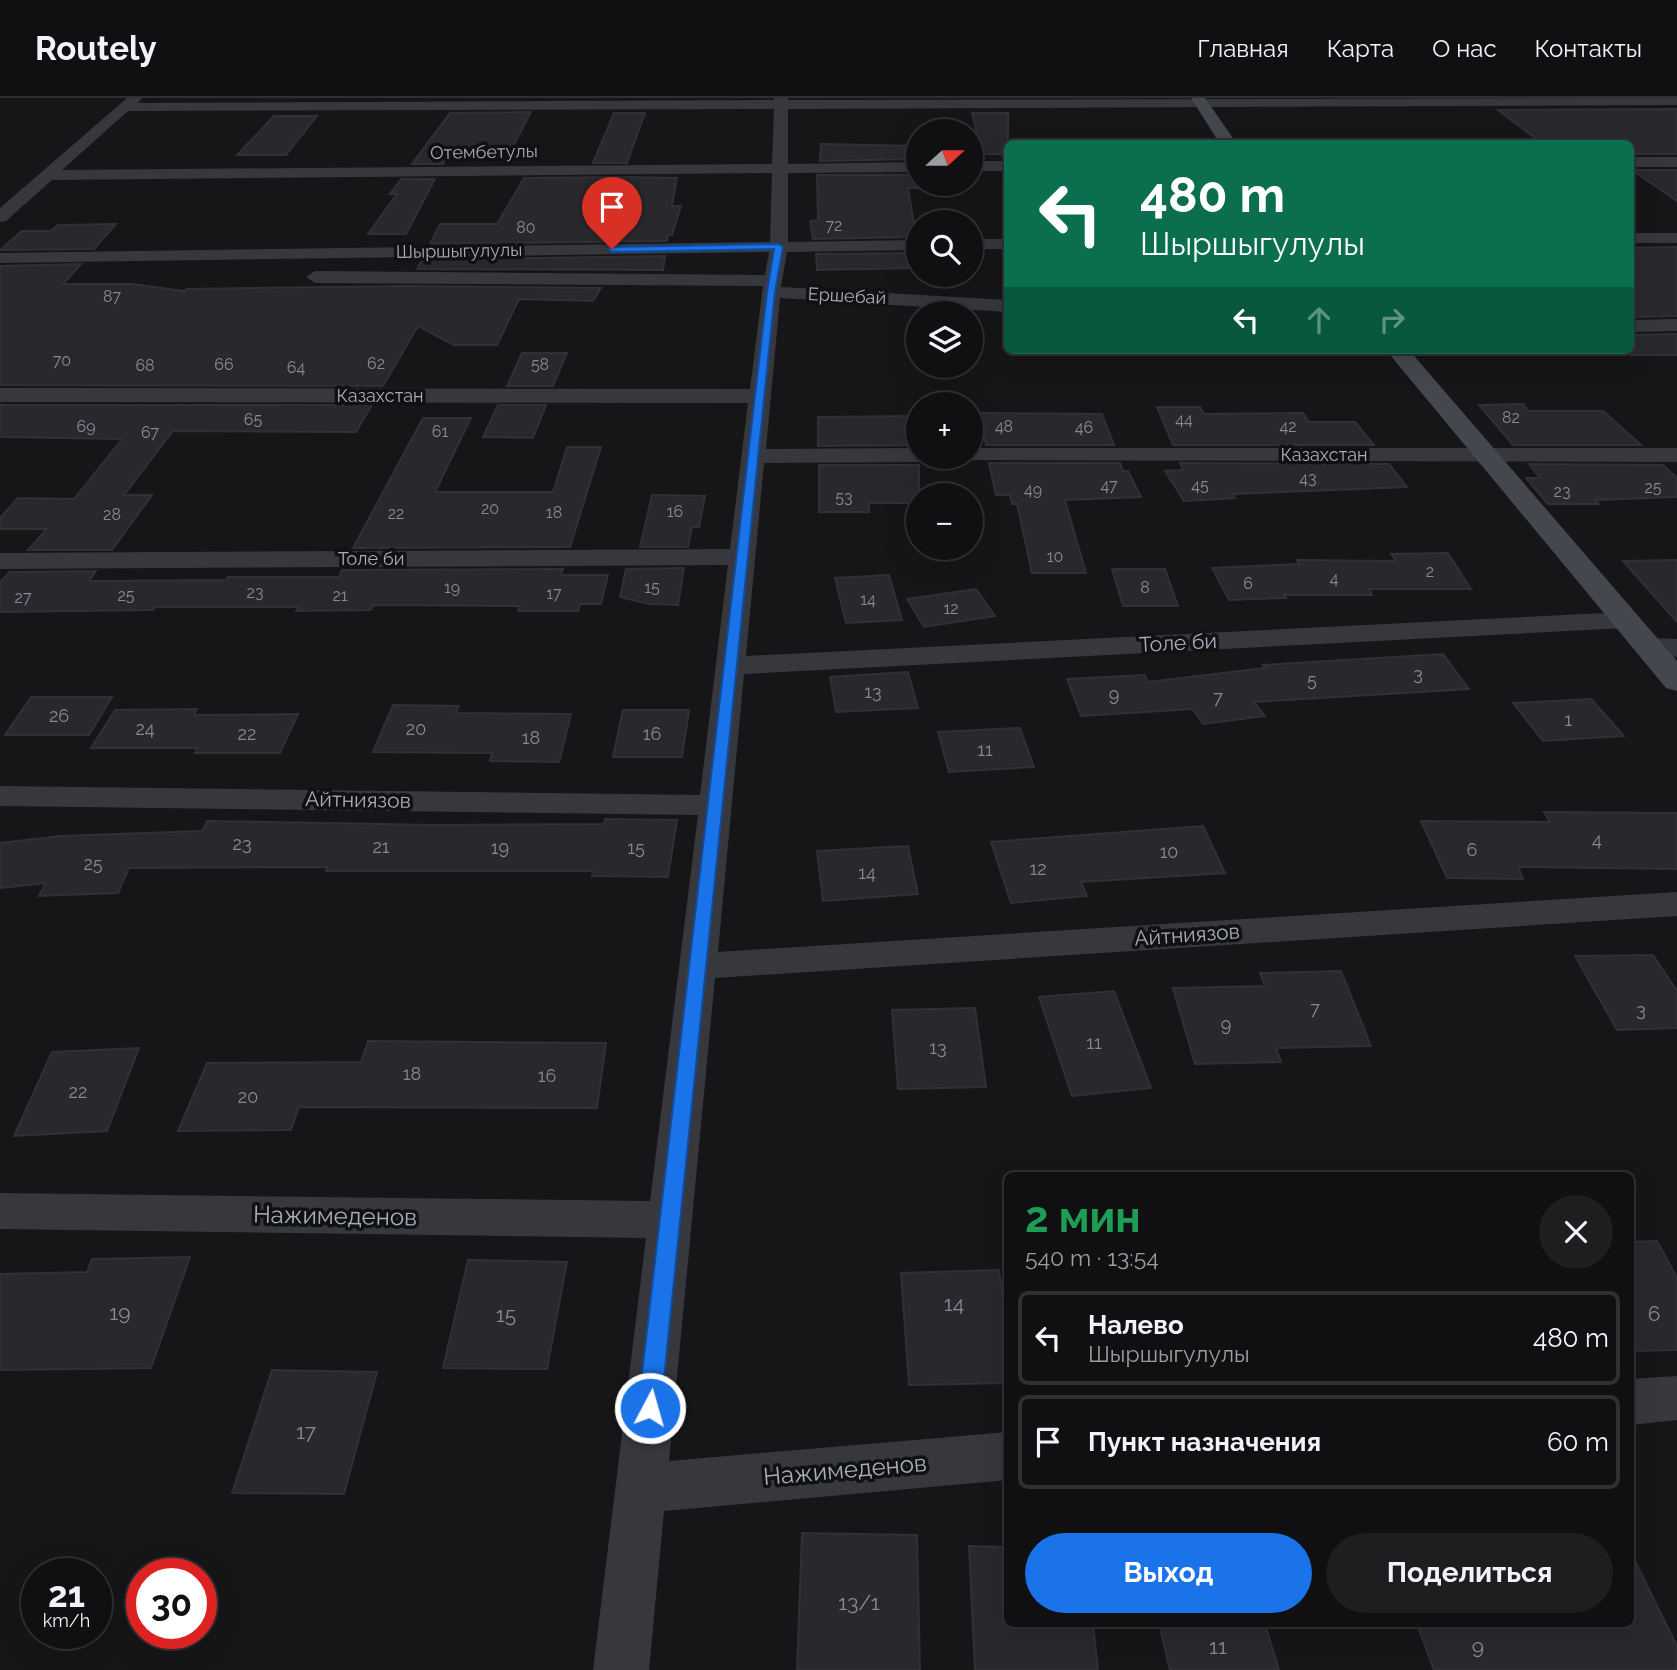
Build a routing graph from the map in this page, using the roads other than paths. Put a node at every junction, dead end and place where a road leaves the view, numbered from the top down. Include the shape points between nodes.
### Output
1 (1200, 100) edge
2 (1677, 100) edge
3 (781, 101) edge
4 (130, 102) edge
5 (1226, 140) edge
6 (1634, 162) edge
7 (1677, 162) edge
8 (984, 166) edge
9 (1004, 166) edge
10 (906, 167) edge
11 (781, 168) junction
12 (49, 175) junction
13 (0, 217) edge
14 (1634, 238) edge
15 (1677, 238) edge
16 (983, 244) edge
17 (1004, 244) edge
18 (906, 245) edge
19 (779, 247) junction
20 (0, 258) edge
21 (0, 274) edge
22 (97, 275) dead end
23 (290, 277) dead end
24 (772, 286) junction
25 (1004, 306) edge
26 (1634, 326) edge
27 (1677, 326) edge
28 (1400, 354) edge
29 (0, 396) edge
30 (760, 396) junction
31 (1485, 454) junction
32 (1677, 454) edge
33 (906, 455) edge
34 (983, 455) edge
35 (753, 456) junction
36 (742, 557) junction
37 (0, 561) edge
38 (1625, 620) junction
39 (1648, 647) junction
40 (1677, 648) edge
41 (730, 666) junction
42 (1677, 681) edge
43 (0, 796) edge
44 (715, 805) junction
45 (1677, 904) edge
46 (698, 965) junction
47 (0, 1211) edge
48 (670, 1220) junction
49 (1677, 1398) edge
50 (1634, 1402) edge
51 (1004, 1456) edge
52 (641, 1488) junction
53 (621, 1670) edge

1 - 2 street
1 - 3 street
1 - 5 street
3 - 4 street
3 - 11 street
4 - 12 street
6 - 7 street
8 - 9 street
10 - 11 street, Отембетулы
11 - 12 street, Отембетулы
11 - 19 street
12 - 13 street
14 - 15 street
16 - 17 street
18 - 19 street, Шыршыгулулы
19 - 20 street, Шыршыгулулы
19 - 24 street
21 - 22 street
23 - 24 street, Ершебай
24 - 25 street, Ершебай
24 - 30 street
26 - 27 street
28 - 31 street
29 - 30 street, Казахстан
30 - 35 street
31 - 32 street, Казахстан
31 - 34 street, Казахстан
31 - 38 street
33 - 35 street
35 - 36 street
36 - 37 street, Толе би
36 - 41 street
38 - 39 street
38 - 41 street, Толе би
39 - 40 street
39 - 42 street
41 - 44 street
43 - 44 street, Айтниязов
44 - 46 street
45 - 46 street, Айтниязов
46 - 48 street
47 - 48 street, Нажимеденов
48 - 52 street
49 - 50 street
51 - 52 street, Нажимеденов
52 - 53 street

